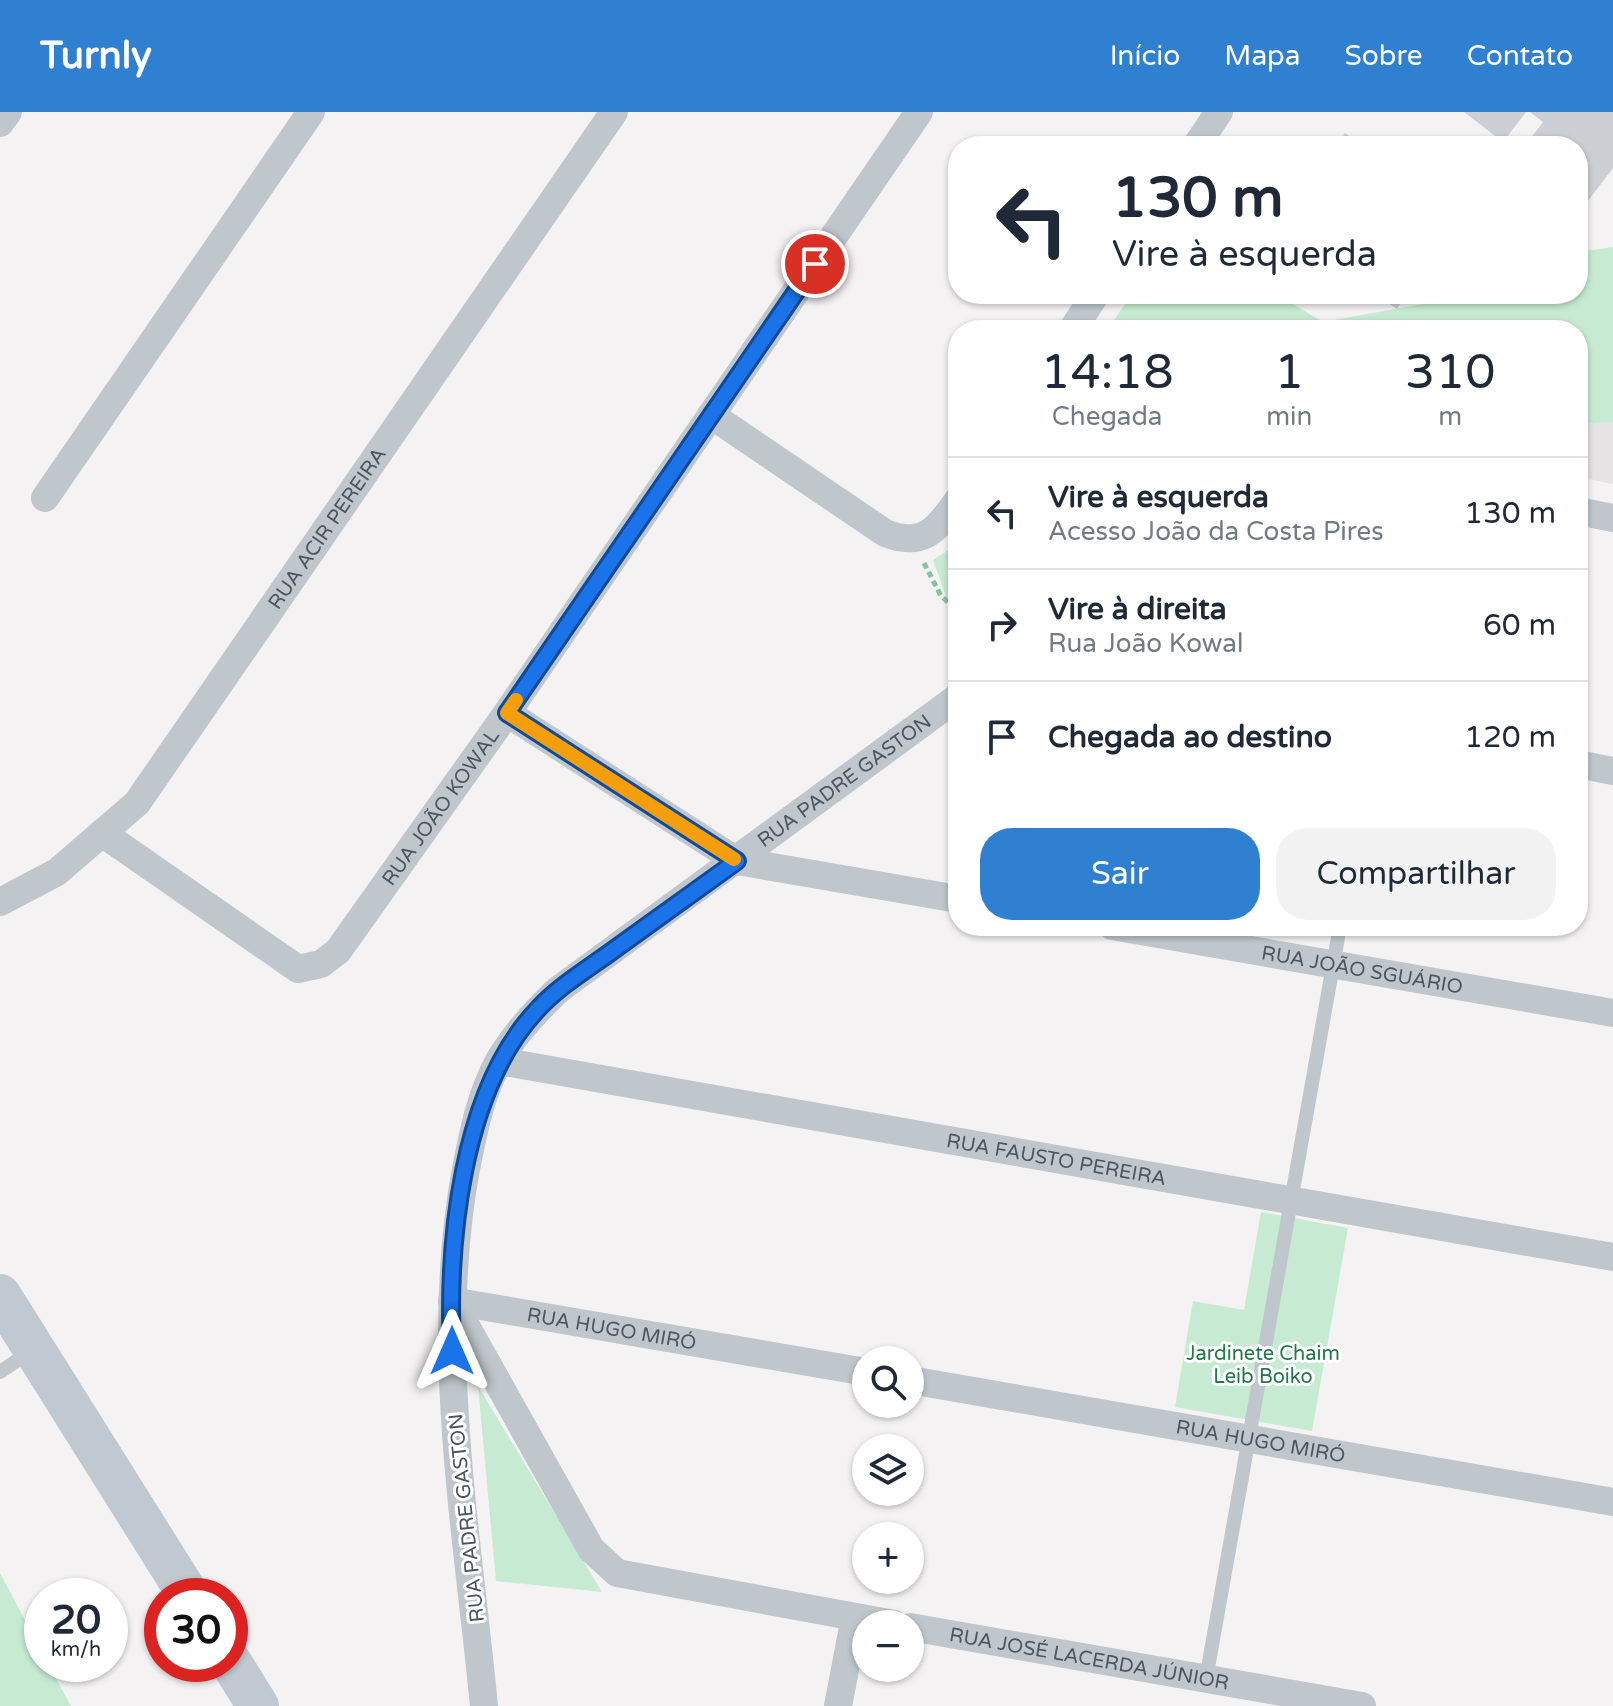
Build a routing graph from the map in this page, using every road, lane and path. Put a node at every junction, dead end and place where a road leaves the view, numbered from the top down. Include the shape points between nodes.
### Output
1 (8, 112) edge
2 (311, 112) edge
3 (614, 112) edge
4 (919, 112) edge
5 (1219, 112) edge
6 (0, 123) edge
7 (1203, 136) edge
8 (711, 415) junction
9 (45, 498) dead end
10 (1588, 513) edge
11 (948, 515) edge
12 (1613, 518) edge
13 (916, 539) junction
14 (948, 602) edge
15 (948, 704) edge
16 (507, 713) junction
17 (1588, 766) edge
18 (1613, 771) edge
19 (102, 833) junction
20 (737, 861) junction
21 (948, 897) edge
22 (0, 902) edge
23 (1170, 936) edge
24 (1338, 936) edge
25 (1334, 964) junction
26 (1613, 1013) edge
27 (499, 1061) junction
28 (1291, 1201) junction
29 (1613, 1257) edge
30 (0, 1295) edge
31 (452, 1301) junction
32 (17, 1361) edge
33 (852, 1370) edge
34 (924, 1382) edge
35 (1249, 1438) junction
36 (1613, 1502) edge
37 (176, 1578) edge
38 (852, 1616) edge
39 (924, 1629) edge
40 (852, 1633) edge
41 (1206, 1679) junction
42 (243, 1682) edge
43 (258, 1706) edge
44 (484, 1706) edge
45 (838, 1706) edge
46 (1362, 1706) edge

1 - 6 street
2 - 9 street
3 - 19 street, RUA ACIR PEREIRA via 137,803
4 - 8 street, RUA JOÃO KOWAL
5 - 7 street
8 - 13 street via 885,533
8 - 16 street, RUA JOÃO KOWAL
10 - 12 street
11 - 13 street
13 - 14 path via 930,578
15 - 20 street, RUA PADRE GASTON
16 - 19 street, RUA JOÃO KOWAL via 338,951 321,964 298,969
16 - 20 street
17 - 18 street
19 - 22 street, RUA ACIR PEREIRA via 57,872
20 - 21 street
20 - 27 street, RUA PADRE GASTON via 558,990 527,1021
23 - 25 street, RUA JOÃO SGUÁRIO
24 - 25 lane
25 - 26 street, RUA JOÃO SGUÁRIO
25 - 28 lane
27 - 28 street, RUA FAUSTO PEREIRA
27 - 31 street, RUA PADRE GASTON via 472,1139
28 - 29 street, RUA FAUSTO PEREIRA
28 - 35 lane
30 - 32 main road
31 - 33 street, RUA HUGO MIRÓ
31 - 38 street via 602,1562 633,1578
31 - 44 street, RUA PADRE GASTON via 457,1433
32 - 37 main road
34 - 35 street, RUA HUGO MIRÓ
35 - 36 street, RUA HUGO MIRÓ
35 - 41 lane
39 - 41 street, RUA JOSÉ LACERDA JÚNIOR
40 - 45 street
41 - 46 street, RUA JOSÉ LACERDA JÚNIOR
42 - 43 main road

